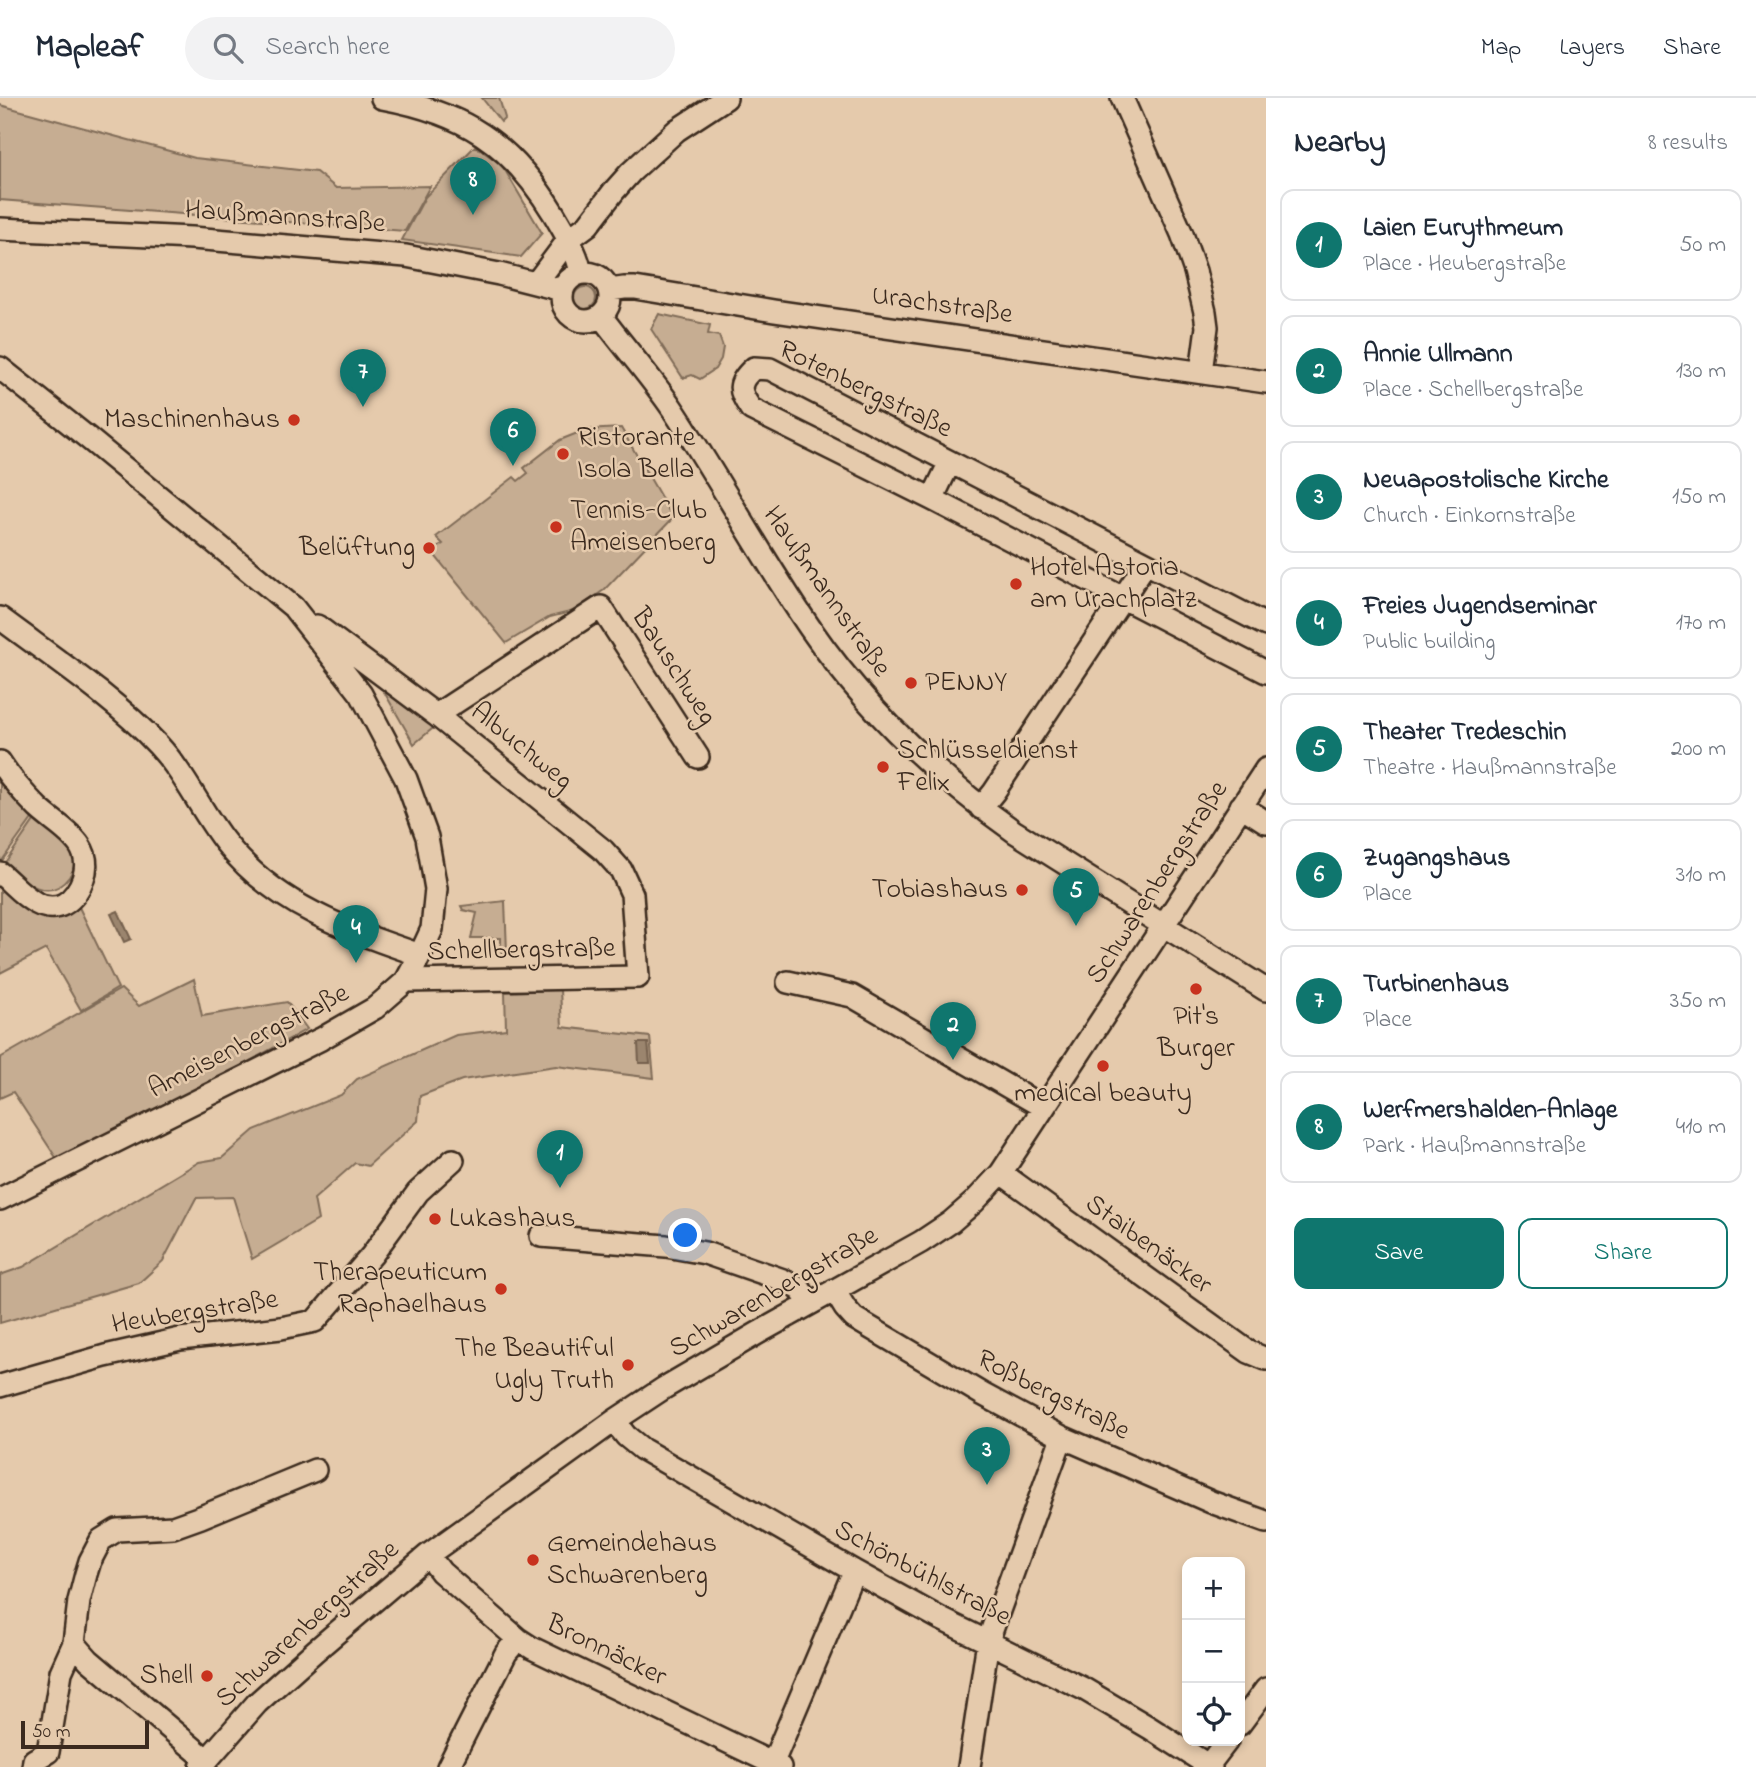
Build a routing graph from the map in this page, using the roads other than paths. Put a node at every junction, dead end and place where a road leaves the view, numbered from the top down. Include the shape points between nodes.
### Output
1 (382, 98) edge
2 (726, 98) edge
3 (1122, 98) edge
4 (0, 229) edge
5 (569, 239) junction
6 (581, 273) junction
7 (536, 283) junction
8 (562, 290) junction
9 (610, 290) junction
10 (601, 316) junction
11 (0, 368) edge
12 (1201, 372) junction
13 (1266, 382) edge
14 (950, 462) junction
15 (932, 499) junction
16 (1146, 563) junction
17 (1124, 598) junction
18 (293, 607) junction
19 (0, 618) edge
20 (1266, 625) edge
21 (1266, 672) edge
22 (436, 715) junction
23 (698, 757) dead end
24 (0, 762) edge
25 (1266, 769) edge
26 (1241, 806) junction
27 (981, 808) junction
28 (1266, 822) edge
29 (0, 873) edge
30 (1164, 925) junction
31 (420, 955) junction
32 (638, 977) joint
33 (406, 981) junction
34 (788, 982) dead end
35 (1266, 990) edge
36 (1043, 1107) junction
37 (453, 1160) dead end
38 (1001, 1173) junction
39 (0, 1199) edge
40 (541, 1237) dead end
41 (834, 1290) junction
42 (810, 1304) junction
43 (1266, 1359) edge
44 (0, 1386) edge
45 (614, 1421) junction
46 (1062, 1437) junction
47 (315, 1470) dead end
48 (1266, 1522) edge
49 (428, 1555) junction
50 (854, 1571) junction
51 (518, 1639) junction
52 (988, 1641) junction
53 (74, 1643) junction
54 (1266, 1689) edge
55 (1245, 1717) edge
56 (1223, 1746) edge
57 (204, 1763) edge
58 (774, 1766) edge
59 (1209, 1766) edge
60 (33, 1767) edge
61 (448, 1767) edge
62 (970, 1767) edge

1 - 5 street via 446,114 492,141 531,180
2 - 5 street via 663,142 622,182 588,225
3 - 12 street via 1195,271 1207,327
4 - 7 street, Haußmannstraße via 407,256
5 - 6 street
5 - 7 street
6 - 8 street via 569,278
6 - 9 street via 599,276
7 - 8 street, Haußmannstraße
8 - 10 street via 563,307 576,320
9 - 10 street
9 - 12 street, Urachstraße via 635,288
10 - 27 street, Haußmannstraße via 674,411 830,654 880,716
11 - 18 street, Ameisenbergstraße
12 - 13 street, Urachstraße
14 - 15 street, Rotenbergstraße
14 - 15 street, Rotenbergstraße via 770,369 754,368 741,384 741,395 751,409
14 - 16 street, Rotenbergstraße
15 - 17 street, Rotenbergstraße
16 - 17 street
16 - 20 street, Rotenbergstraße
17 - 21 street, Rotenbergstraße
17 - 27 street
18 - 22 street, Albuchweg
18 - 31 street, Ameisenbergstraße via 361,694 415,802 436,889 432,929
19 - 31 street, Schellbergstraße via 118,708 159,746 225,842 257,876 301,908
22 - 23 street, Bauschweg via 601,607
22 - 32 street, Albuchweg via 603,850 621,870 632,894
24 - 29 street via 17,787 79,844 87,864 73,897 62,905 46,907
25 - 26 street, Schwarenbergstraße
26 - 28 street
26 - 30 street, Schwarenbergstraße
27 - 30 street, Haußmannstraße
30 - 35 street, Haußmannstraße
30 - 36 street, Schwarenbergstraße
31 - 33 street, Ameisenbergstraße
32 - 33 street, Schellbergstraße
33 - 39 street, Ameisenbergstraße via 375,1008 321,1039
34 - 36 street via 852,996
36 - 38 street, Schwarenbergstraße
37 - 44 street, Heubergstraße via 418,1192 315,1321 180,1339
38 - 41 street, Schwarenbergstraße via 951,1222
38 - 43 street, Staibenäcker via 1249,1352
40 - 42 street via 666,1246 705,1254 783,1280 800,1289
41 - 42 street, Schwarenbergstraße
41 - 46 street, Roßbergstraße via 854,1318
42 - 45 street, Schwarenbergstraße
45 - 49 street, Schwarenbergstraße
45 - 50 street, Schönbühlstraße via 642,1449
46 - 48 street, Roßbergstraße
46 - 52 street
47 - 53 street via 173,1527 117,1530 101,1541 86,1574
49 - 51 street, Bronnäcker via 440,1572
49 - 57 street, Schwarenbergstraße via 257,1703
50 - 52 street, Schönbühlstraße
50 - 58 street
51 - 58 street, Bronnäcker
51 - 61 street via 506,1653
52 - 59 street, Schönbühlstraße via 1084,1689
52 - 62 street
53 - 57 street
53 - 60 street via 61,1672 48,1752 34,1760
54 - 55 street
56 - 59 street

